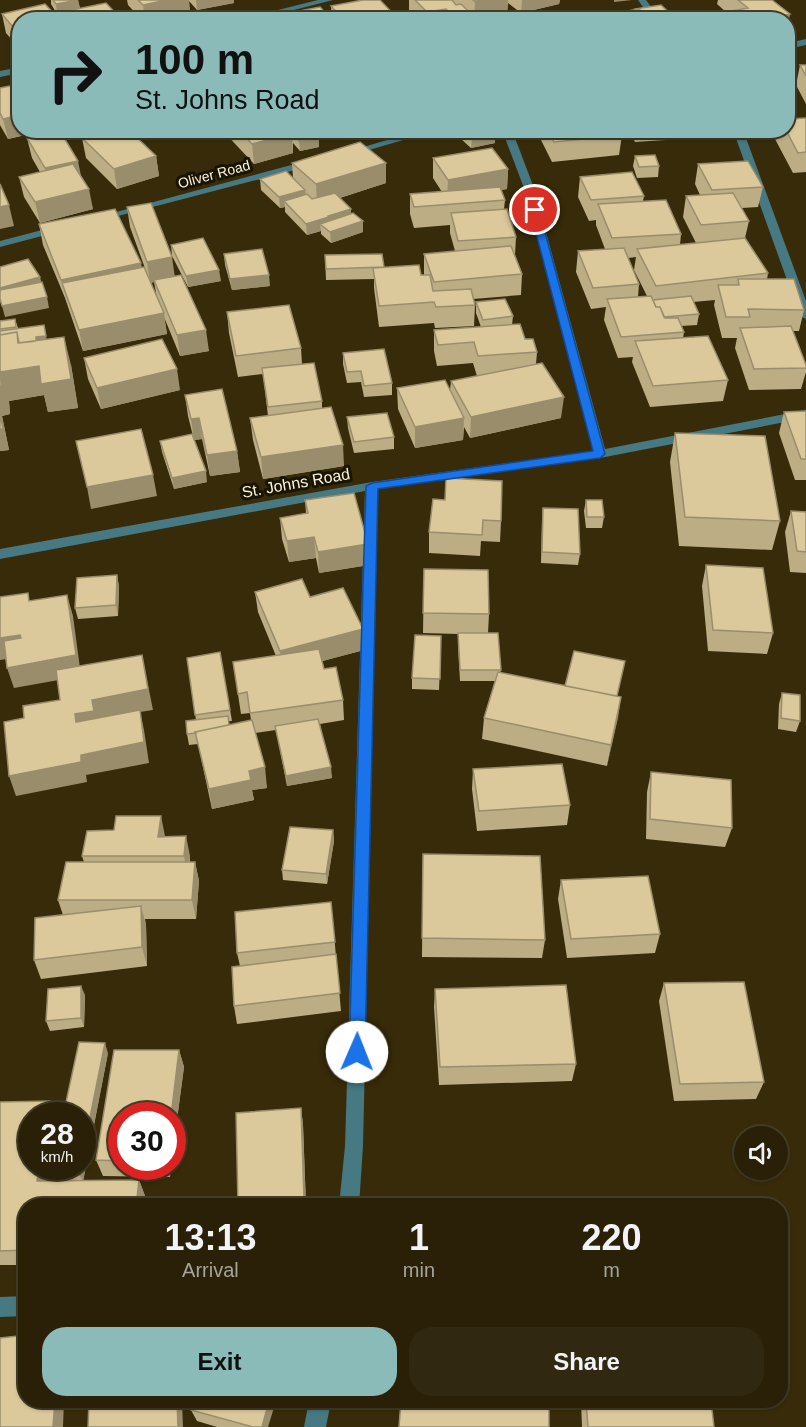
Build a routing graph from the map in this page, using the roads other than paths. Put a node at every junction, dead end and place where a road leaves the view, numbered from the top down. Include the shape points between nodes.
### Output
1 (329, 0) edge
2 (277, 12) edge
3 (404, 138) edge
4 (510, 138) edge
5 (741, 138) edge
6 (334, 157) edge
7 (323, 160) edge
8 (92, 220) edge
9 (69, 226) edge
10 (0, 244) edge
11 (802, 292) edge
12 (806, 316) edge
13 (806, 414) edge
14 (600, 454) junction
15 (372, 486) junction
16 (0, 554) edge
17 (350, 1198) edge
18 (18, 1306) edge
19 (0, 1307) edge
20 (319, 1408) edge
21 (315, 1427) edge

1 - 2 street
3 - 6 street
4 - 14 street via 529,188
5 - 11 street
7 - 8 street, Oliver Road
9 - 10 street
11 - 12 street
13 - 14 street, St. Johns Road
14 - 15 street, St. Johns Road
15 - 16 street, St. Johns Road
15 - 17 street
18 - 19 street
20 - 21 street

